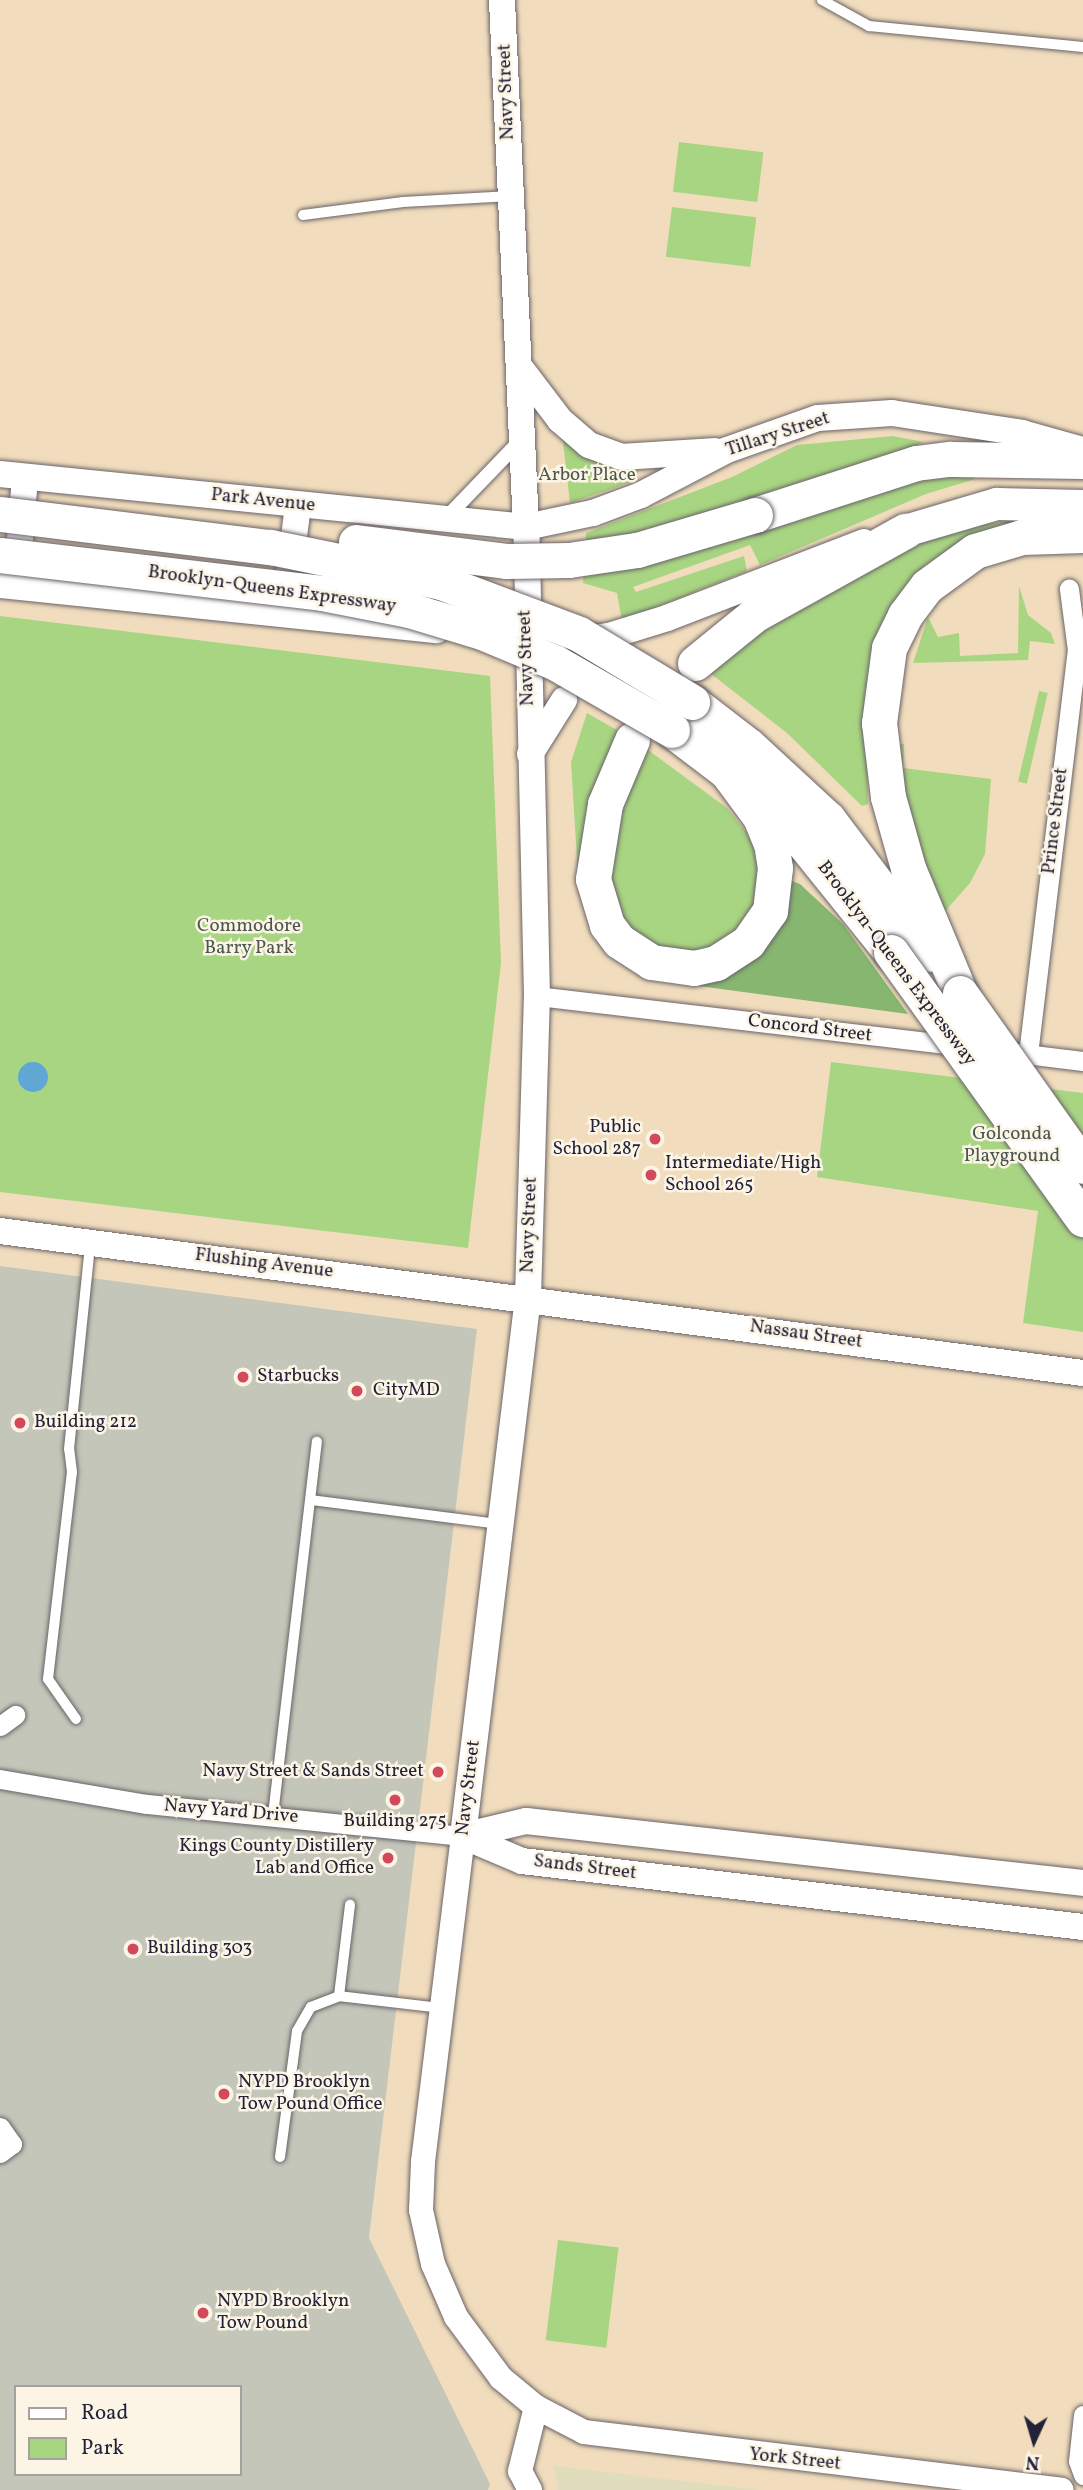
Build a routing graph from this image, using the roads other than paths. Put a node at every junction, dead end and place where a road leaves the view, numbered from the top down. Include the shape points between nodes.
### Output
1 (502, 0) edge
2 (822, 0) edge
3 (1083, 47) edge
4 (511, 196) junction
5 (303, 215) dead end
6 (519, 366) junction
7 (520, 441) junction
8 (727, 450) junction
9 (1083, 450) edge
10 (1083, 461) edge
11 (13, 476) edge
12 (298, 505) junction
13 (1083, 506) edge
14 (0, 514) edge
15 (445, 519) junction
16 (526, 527) junction
17 (905, 531) junction
18 (161, 533) junction
19 (1083, 535) edge
20 (0, 555) edge
21 (8, 586) edge
22 (1069, 589) dead end
23 (285, 615) junction
24 (667, 618) junction
25 (644, 632) dead end
26 (526, 639) junction
27 (695, 663) dead end
28 (564, 700) dead end
29 (632, 740) dead end
30 (530, 754) junction
31 (727, 772) junction
32 (913, 936) junction
33 (537, 996) junction
34 (1028, 1054) junction
35 (1083, 1061) edge
36 (1083, 1166) edge
37 (1083, 1219) edge
38 (0, 1231) edge
39 (90, 1242) junction
40 (528, 1297) junction
41 (1083, 1373) edge
42 (317, 1442) dead end
43 (311, 1500) junction
44 (501, 1524) junction
45 (76, 1719) dead end
46 (0, 1779) edge
47 (273, 1815) junction
48 (463, 1836) junction
49 (1083, 1883) edge
50 (350, 1905) dead end
51 (1083, 1927) edge
52 (339, 1996) junction
53 (442, 2008) junction
54 (0, 2127) edge
55 (0, 2153) edge
56 (280, 2157) dead end
57 (536, 2407) junction
58 (1083, 2415) edge
59 (1083, 2475) edge
60 (530, 2490) edge
61 (1060, 2490) edge

1 - 4 main road, Navy Street
2 - 3 lane via 869,26
4 - 5 lane via 403,202
4 - 6 main road, Navy Street
6 - 7 main road, Navy Street
6 - 8 main road via 560,420 589,445 622,457
7 - 15 street
7 - 16 main road, Navy Street
8 - 9 main road, Tillary Street via 818,418 856,412 1022,433
8 - 16 main road, Tillary Street via 641,495 593,513
10 - 18 highway, bridge via 951,459 916,463 637,550 540,561 292,534
11 - 12 main road, Park Avenue
11 - 21 main road
12 - 15 main road, Park Avenue
12 - 23 main road
13 - 17 highway via 996,504
14 - 18 highway, Brooklyn-Queens Expressway, bridge
15 - 16 main road, Park Avenue
16 - 26 main road, Navy Street
17 - 24 main road via 818,557
17 - 27 highway via 754,615
18 - 32 highway, Brooklyn-Queens Expressway, bridge via 327,556 467,590 579,634 692,702 749,746 828,819
19 - 32 highway via 1022,537 975,551 927,586 905,615 889,648 879,703 884,772 908,868
20 - 31 highway, Brooklyn-Queens Expressway, bridge via 322,593 409,610 482,632 556,663 672,730
21 - 23 main road
22 - 34 street, Prince Street via 1077,650
23 - 26 main road
24 - 25 main road
24 - 26 main road via 598,638
26 - 30 main road, Navy Street
28 - 30 main road
29 - 31 highway via 605,804 593,879 607,925 634,953 651,962 694,968 716,963 748,942 770,911 775,880 771,844 760,817
30 - 33 main road, Navy Street
31 - 32 highway, Brooklyn-Queens Expressway
32 - 36 highway, Brooklyn-Queens Expressway, bridge via 960,993
32 - 37 highway, Brooklyn-Queens Expressway, bridge
33 - 34 street, Concord Street
33 - 40 main road, Navy Street
34 - 35 street, Concord Street
38 - 39 main road, Flushing Avenue
39 - 40 main road, Flushing Avenue
39 - 45 lane via 69,1448 72,1472 48,1679
40 - 41 main road, Nassau Street
40 - 44 main road, Navy Street
42 - 43 lane
43 - 44 lane
43 - 47 lane
44 - 48 main road, Navy Street
46 - 47 street, Navy Yard Drive via 125,1802
47 - 48 street, Navy Yard Drive
48 - 49 main road, Sands Street via 526,1821
48 - 51 main road, Sands Street via 523,1861
48 - 53 street, Navy Street
50 - 52 lane
52 - 53 lane
52 - 56 lane via 311,2007 297,2031
53 - 57 street, Navy Street via 421,2210 433,2264 456,2317 476,2346 500,2378
54 - 55 street via 12,2144
57 - 60 street via 520,2471
57 - 61 street, York Street via 584,2432 632,2441
58 - 59 street via 1078,2461

